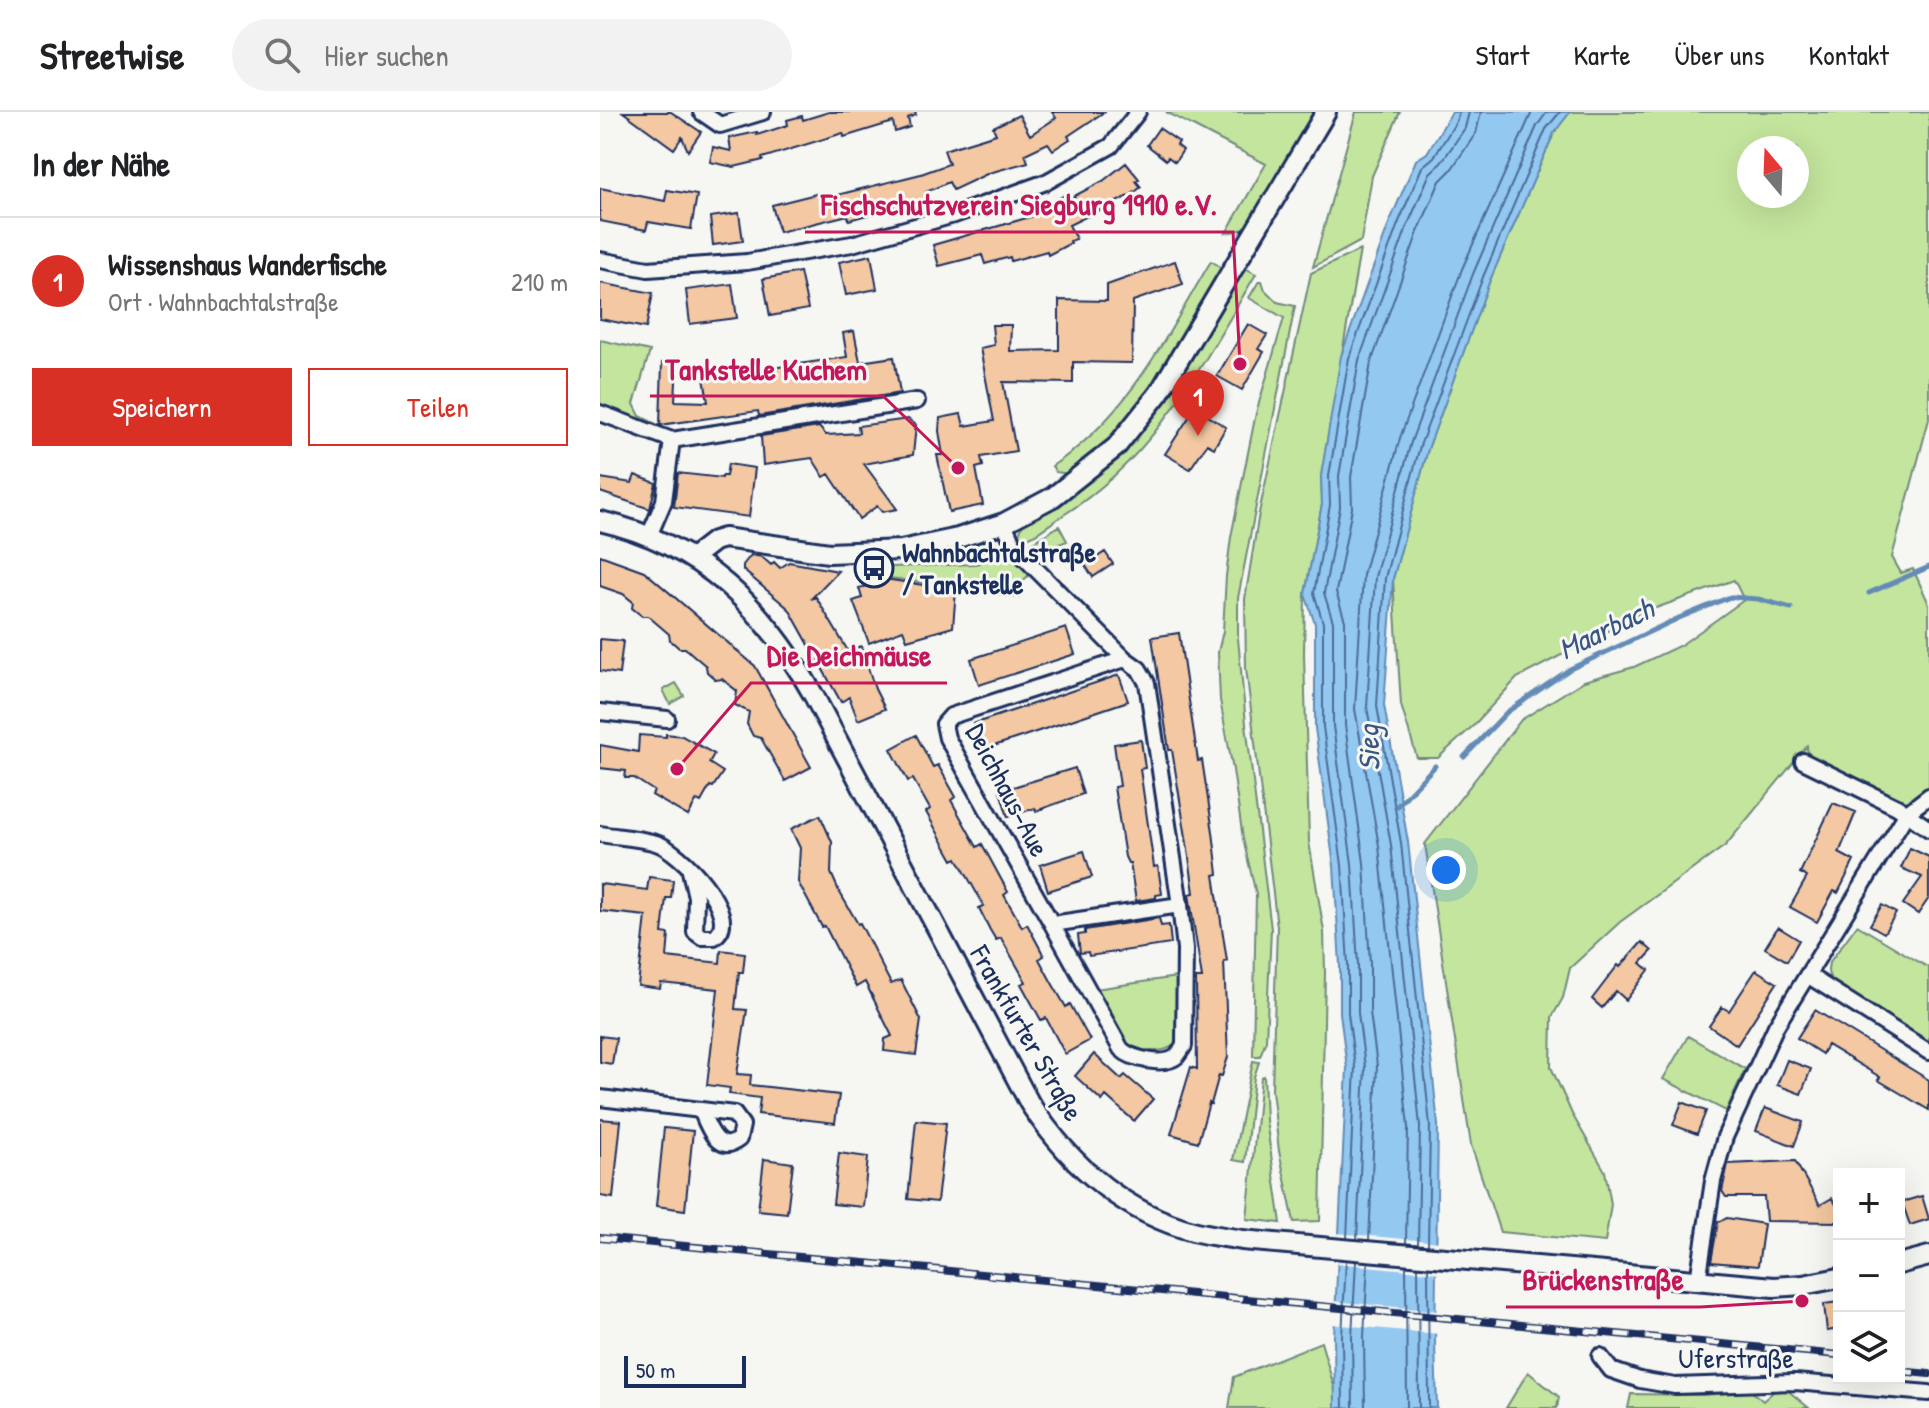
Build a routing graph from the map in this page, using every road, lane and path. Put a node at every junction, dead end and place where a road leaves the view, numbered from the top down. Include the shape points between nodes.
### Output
1 (701, 112) edge
2 (763, 112) edge
3 (1138, 112) edge
4 (1326, 112) edge
5 (600, 260) edge
6 (917, 401) dead end
7 (600, 413) edge
8 (672, 440) junction
9 (600, 521) edge
10 (1004, 523) junction
11 (649, 536) junction
12 (692, 558) junction
13 (1125, 659) junction
14 (600, 712) edge
15 (667, 719) dead end
16 (1803, 761) dead end
17 (1929, 796) edge
18 (1907, 813) junction
19 (1929, 829) edge
20 (600, 834) edge
21 (690, 871) dead end
22 (1180, 905) junction
23 (1052, 924) junction
24 (1809, 976) junction
25 (1929, 1052) edge
26 (600, 1098) edge
27 (701, 1110) dead end
28 (1929, 1256) edge
29 (1905, 1262) edge
30 (1833, 1279) edge
31 (1698, 1281) junction
32 (1600, 1356) dead end
33 (1929, 1393) edge

1 - 2 street via 720,125
3 - 5 street via 1111,146 1046,182 852,244 747,262 648,269
4 - 10 main road via 1159,393 1116,447 1053,497
6 - 8 street
7 - 8 street
8 - 11 street via 664,501
9 - 11 main road, Frankfurter Straße
10 - 12 main road via 933,544 873,553 829,553 724,538
10 - 13 street, Deichhaus-Aue via 1015,548
11 - 12 main road, Frankfurter Straße
12 - 31 main road, Frankfurter Straße via 747,602 799,669 1030,1104 1079,1166 1126,1202 1156,1219 1242,1240
13 - 22 street, Deichhaus-Aue via 1147,683
13 - 23 street, Deichhaus-Aue via 951,716 944,724 947,738
14 - 15 street
16 - 18 street
17 - 18 street
18 - 19 street
18 - 24 street
20 - 21 street via 657,843
22 - 23 street
22 - 23 street, Deichhaus-Aue via 1184,1046 1172,1059 1139,1059 1121,1049
24 - 25 street
24 - 31 street via 1776,1026 1725,1137
26 - 27 street
28 - 29 main road
30 - 31 main road, Frankfurter Straße via 1774,1287
32 - 33 street, Uferstraße via 1611,1370 1675,1386 1795,1382

